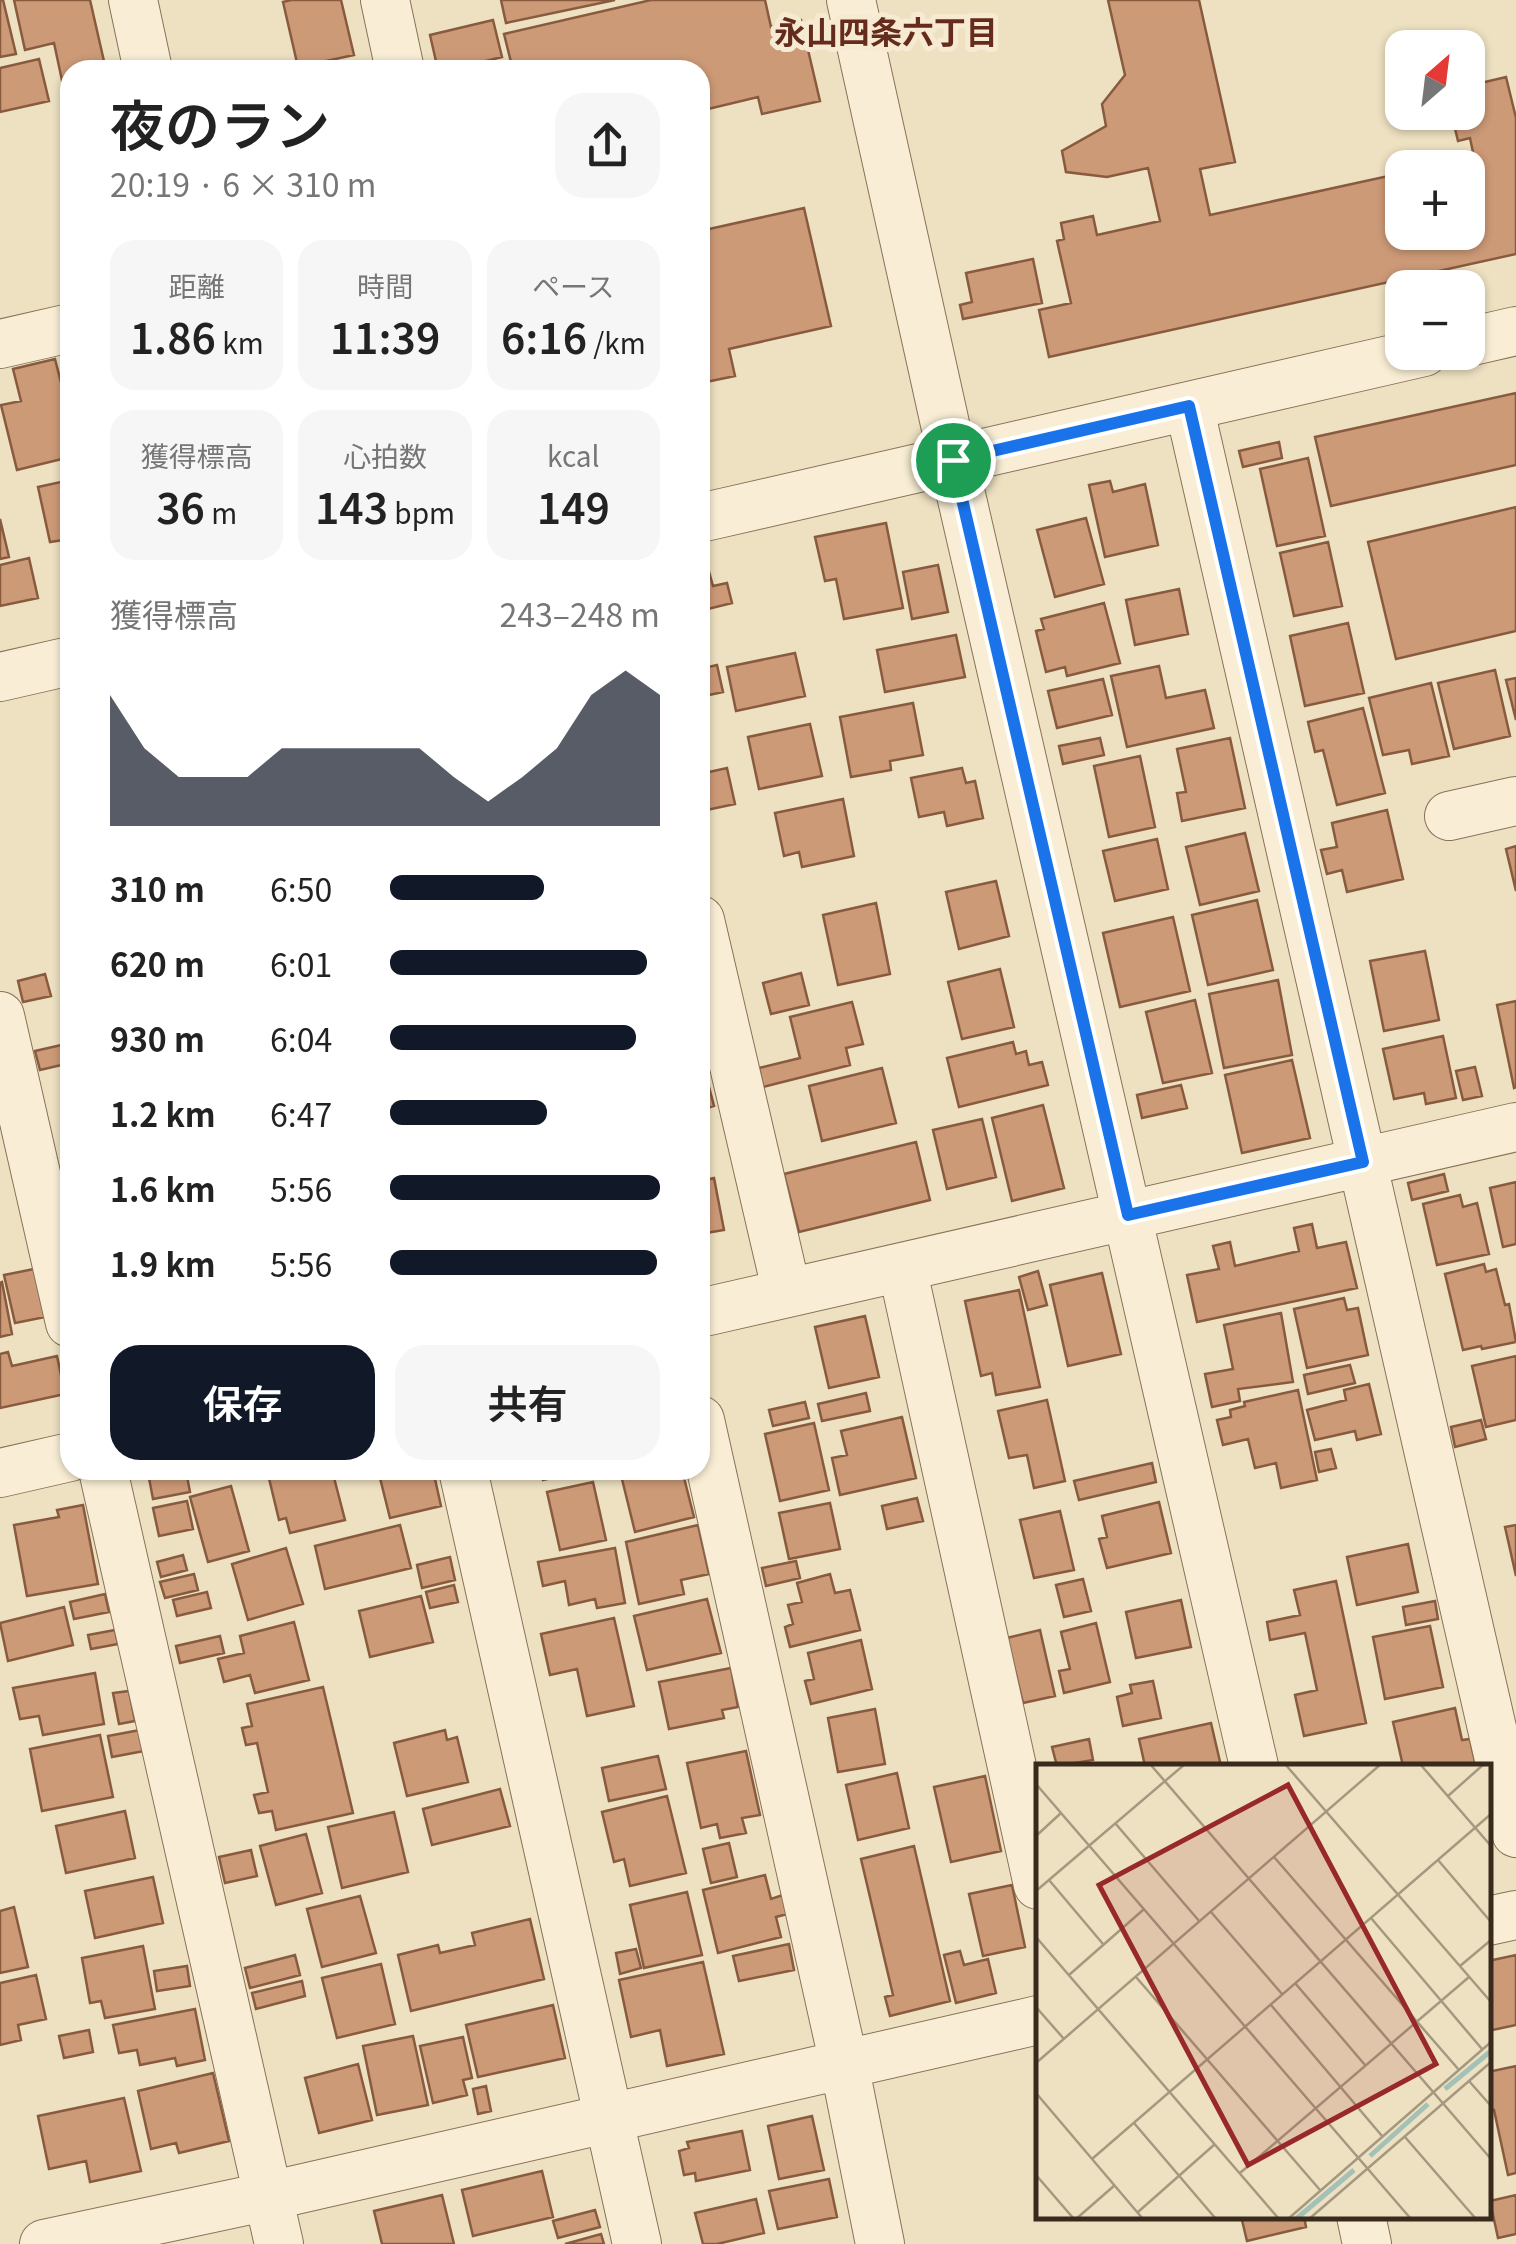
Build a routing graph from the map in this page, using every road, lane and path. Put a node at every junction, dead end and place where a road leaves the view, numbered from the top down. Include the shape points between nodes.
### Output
1 (133, 0) edge
2 (385, 0) edge
3 (851, 0) edge
4 (146, 60) edge
5 (398, 60) edge
6 (60, 330) edge
7 (1516, 332) edge
8 (1485, 338) edge
9 (0, 344) edge
10 (1385, 361) edge
11 (1189, 406) junction
12 (953, 460) junction
13 (710, 516) edge
14 (60, 663) edge
15 (0, 677) edge
16 (1516, 801) edge
17 (1448, 816) dead end
18 (710, 963) edge
19 (0, 1016) edge
20 (1516, 1127) edge
21 (1363, 1162) junction
22 (1128, 1215) junction
23 (902, 1267) junction
24 (60, 1279) edge
25 (786, 1294) junction
26 (710, 1311) edge
27 (60, 1459) edge
28 (710, 1465) edge
29 (0, 1473) edge
30 (106, 1480) edge
31 (465, 1480) edge
32 (1254, 1764) edge
33 (1516, 1833) edge
34 (1036, 1876) edge
35 (1516, 1915) edge
36 (1491, 1920) edge
37 (1036, 2020) edge
38 (844, 2064) junction
39 (608, 2118) junction
40 (269, 2196) junction
41 (1362, 2219) edge
42 (44, 2244) edge
43 (279, 2244) edge
44 (638, 2244) edge
45 (880, 2244) edge
46 (1368, 2244) edge

1 - 4 street
2 - 5 street
3 - 12 street
6 - 9 street
7 - 8 street
10 - 11 street
11 - 12 street
11 - 21 street
12 - 13 street
12 - 22 street
14 - 15 street
16 - 17 street
18 - 25 street
19 - 24 street
20 - 21 street
21 - 22 street
21 - 33 street
22 - 23 street
22 - 32 street
23 - 25 street
23 - 34 street
25 - 26 street
27 - 29 street
28 - 38 street
30 - 40 street
31 - 39 street
35 - 36 street
37 - 38 street
38 - 39 street
38 - 45 street
39 - 40 street
39 - 44 street
40 - 42 street
40 - 43 street
41 - 46 street

